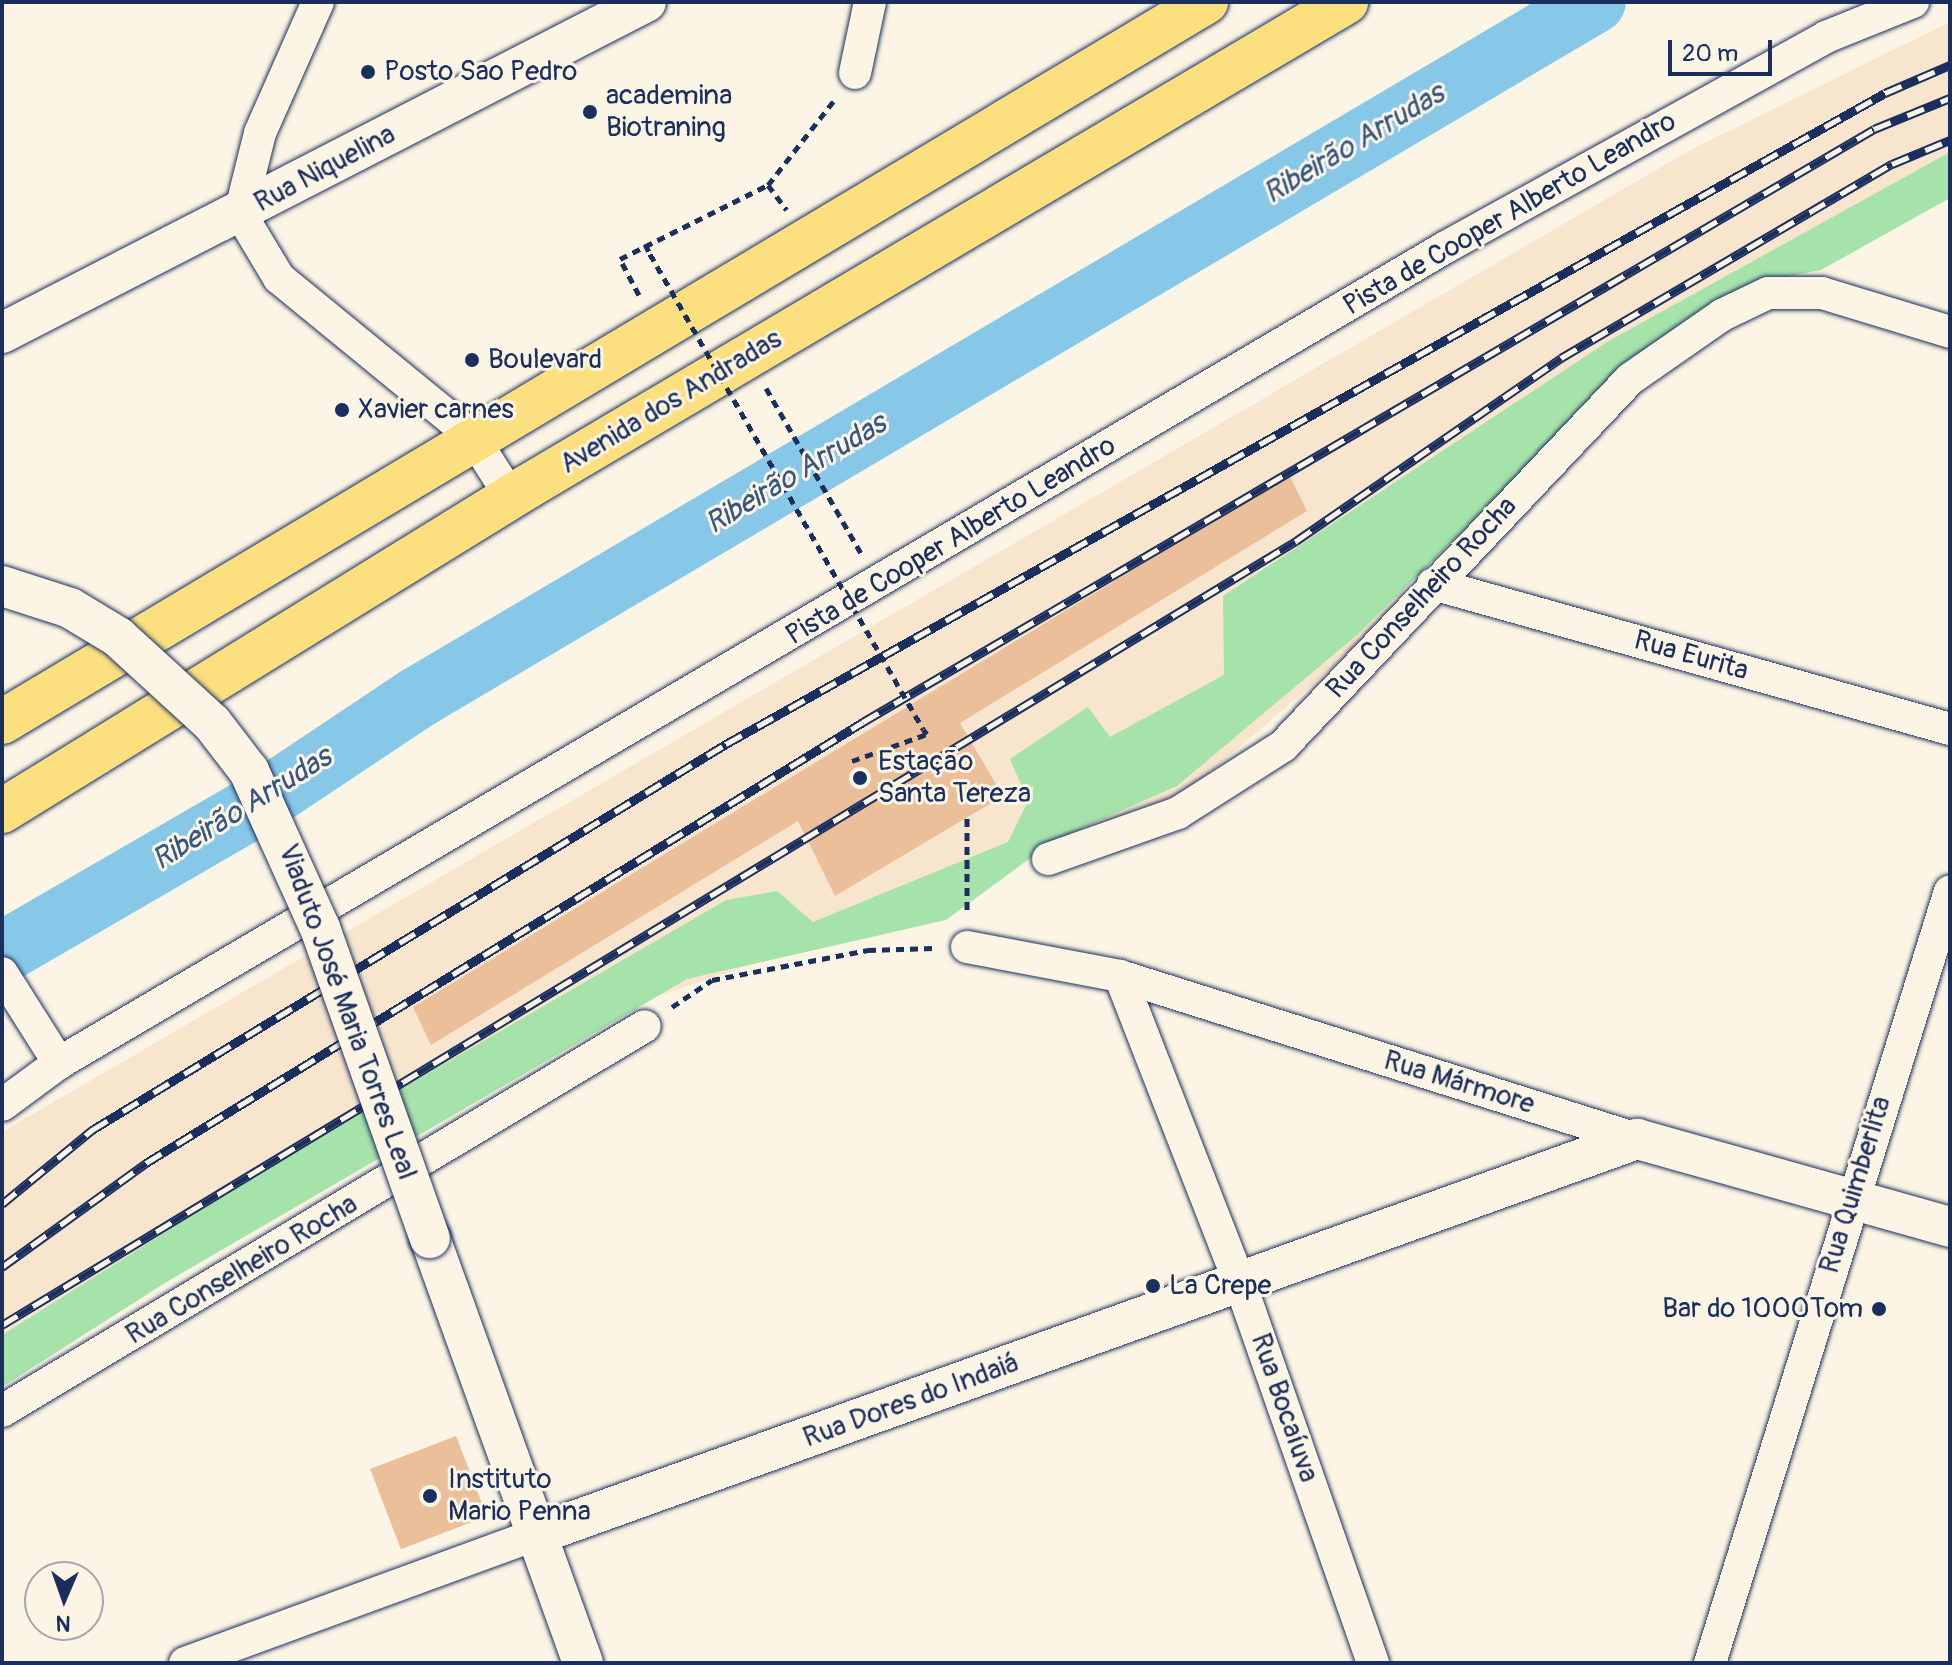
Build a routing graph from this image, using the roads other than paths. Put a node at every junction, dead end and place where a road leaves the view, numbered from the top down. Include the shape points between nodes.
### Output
1 (318, 2) edge
2 (646, 2) edge
3 (870, 2) edge
4 (1346, 2) edge
5 (1913, 2) edge
6 (1192, 7) edge
7 (855, 73) road end
8 (240, 213) junction
9 (1950, 332) edge
10 (2, 333) edge
11 (472, 436) junction
12 (511, 497) junction
13 (1433, 584) junction
14 (2, 586) edge
15 (2, 722) edge
16 (1950, 729) edge
17 (2, 811) edge
18 (1048, 859) dead end
19 (1950, 891) edge
20 (967, 947) road end
21 (2, 973) edge
22 (1120, 976) junction
23 (645, 1026) road end
24 (59, 1063) junction
25 (2, 1105) edge
26 (1637, 1139) junction
27 (1851, 1197) junction
28 (1950, 1227) edge
29 (1240, 1283) junction
30 (2, 1411) edge
31 (538, 1534) junction
32 (185, 1663) edge
33 (583, 1663) edge
34 (1373, 1663) edge
35 (1710, 1663) edge

1 - 8 street via 255,147
2 - 8 street, Rua Niquelina
3 - 7 street
4 - 12 main road, Avenida dos Andradas
5 - 24 street, Pista de Cooper Alberto Leandro via 1826,37 1446,247 880,585
6 - 11 main road
8 - 10 street, Rua Niquelina
8 - 11 street via 279,278
9 - 13 street, Rua Conselheiro Rocha via 1822,293 1768,293 1630,379
11 - 12 street
11 - 15 main road
12 - 17 main road, Avenida dos Andradas
13 - 16 street, Rua Eurita
13 - 18 street, Rua Conselheiro Rocha via 1283,746 1178,813
14 - 31 street, Viaduto José Maria Torres Leal, bridge via 70,608 118,637 212,723 249,771 320,928
19 - 27 street, Rua Quimberlita
20 - 22 street, Rua Mármore
21 - 24 street
22 - 26 street, Rua Mármore
22 - 29 street, Rua Bocaíuva
23 - 30 street, Rua Conselheiro Rocha
24 - 25 street, Pista de Cooper Alberto Leandro
26 - 27 street, Rua Mármore
26 - 29 street, Rua Dores do Indaiá
27 - 28 street, Rua Mármore
27 - 35 street, Rua Quimberlita
29 - 31 street, Rua Dores do Indaiá
29 - 34 street, Rua Bocaíuva
31 - 32 street, Rua Dores do Indaiá
31 - 33 street, Viaduto José Maria Torres Leal

